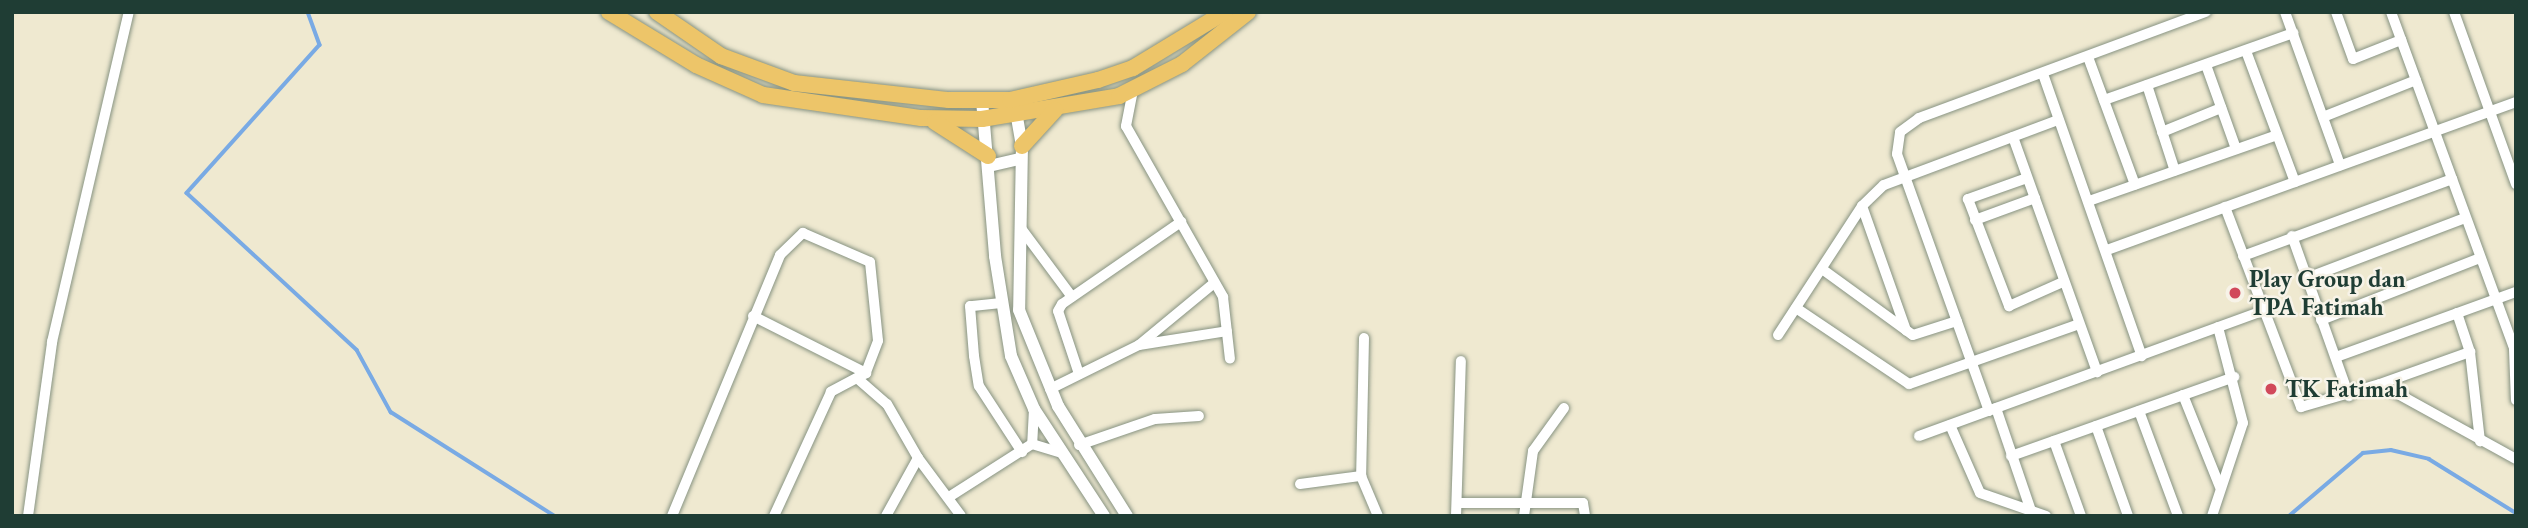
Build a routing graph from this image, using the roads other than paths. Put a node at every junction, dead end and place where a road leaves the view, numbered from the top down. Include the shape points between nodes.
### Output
1 (129, 12) edge
2 (608, 12) edge
3 (657, 12) edge
4 (1225, 12) edge
5 (1248, 12) edge
6 (2206, 12) edge
7 (2285, 12) edge
8 (2336, 12) edge
9 (2391, 12) edge
10 (2454, 12) edge
11 (2293, 33) junction
12 (2401, 40) junction
13 (2246, 51) junction
14 (2088, 57) junction
15 (2206, 65) junction
16 (2043, 74) junction
17 (2416, 80) junction
18 (2147, 85) junction
19 (1133, 90) junction
20 (1014, 99) junction
21 (982, 100) junction
22 (2104, 100) junction
23 (2516, 102) edge
24 (2221, 108) junction
25 (1055, 110) junction
26 (2488, 112) junction
27 (2323, 117) junction
28 (921, 118) junction
29 (1015, 118) junction
30 (982, 119) junction
31 (2058, 120) junction
32 (2434, 131) junction
33 (2162, 132) junction
34 (2277, 135) junction
35 (2013, 137) junction
36 (2236, 149) junction
37 (1020, 153) junction
38 (988, 161) junction
39 (2340, 166) junction
40 (2175, 171) junction
41 (1904, 174) junction
42 (2027, 178) junction
43 (2452, 179) junction
44 (2295, 182) junction
45 (2516, 184) edge
46 (2135, 185) junction
47 (2035, 198) junction
48 (2090, 201) junction
49 (1862, 206) junction
50 (2225, 207) junction
51 (2465, 218) junction
52 (1975, 220) junction
53 (1016, 222) junction
54 (1181, 222) junction
55 (2292, 236) junction
56 (2108, 250) junction
57 (2243, 256) junction
58 (2480, 258) junction
59 (1822, 269) junction
60 (2307, 278) junction
61 (2063, 282) junction
62 (1213, 284) junction
63 (2516, 292) edge
64 (1072, 297) junction
65 (2496, 299) junction
66 (1001, 303) junction
67 (1796, 309) junction
68 (2265, 310) junction
69 (2456, 313) junction
70 (754, 316) junction
71 (2321, 320) junction
72 (1957, 321) junction
73 (2079, 324) junction
74 (2218, 327) junction
75 (1906, 330) junction
76 (1227, 331) junction
77 (1778, 335) dead end
78 (1364, 338) dead end
79 (1139, 345) junction
80 (2470, 352) junction
81 (2142, 356) junction
82 (2336, 357) junction
83 (1230, 359) dead end
84 (1461, 361) dead end
85 (1971, 362) junction
86 (2097, 372) junction
87 (1079, 374) junction
88 (862, 376) junction
89 (2234, 377) junction
90 (2381, 384) junction
91 (1050, 389) junction
92 (2183, 395) junction
93 (2349, 396) junction
94 (2516, 400) edge
95 (1564, 408) dead end
96 (1034, 409) junction
97 (1993, 410) junction
98 (2139, 411) junction
99 (1199, 416) dead end
100 (1950, 425) junction
101 (2096, 426) junction
102 (1919, 436) dead end
103 (2054, 441) junction
104 (2480, 441) junction
105 (1032, 444) junction
106 (1079, 445) junction
107 (1022, 452) junction
108 (1062, 453) junction
109 (2011, 456) junction
110 (918, 458) junction
111 (2516, 459) edge
112 (1361, 476) junction
113 (1300, 484) dead end
114 (2220, 487) junction
115 (950, 497) junction
116 (1457, 503) junction
117 (1524, 510) edge
118 (2031, 511) junction
119 (676, 515) edge
120 (28, 516) edge
121 (774, 516) edge
122 (886, 516) edge
123 (961, 516) edge
124 (1104, 516) edge
125 (1127, 516) edge
126 (1378, 516) edge
127 (1456, 516) edge
128 (1586, 516) edge
129 (2046, 516) edge
130 (2081, 516) edge
131 (2129, 516) edge
132 (2178, 516) edge
133 (2211, 516) edge

1 - 120 street via 52,342
2 - 28 highway via 704,70 763,95
3 - 21 highway via 721,55 794,83 904,100
4 - 20 highway via 1133,68
5 - 19 highway via 1182,64
6 - 14 street
7 - 11 street
8 - 12 street via 2353,59
9 - 12 street
10 - 26 street
11 - 13 street
11 - 27 street
12 - 17 street
13 - 15 street
13 - 34 street
14 - 16 street
14 - 22 street
15 - 18 street
15 - 24 street
16 - 31 street
16 - 41 street via 1907,126 1896,141
17 - 27 street
17 - 32 street
18 - 22 street
18 - 33 street
19 - 25 highway
19 - 54 street via 1126,126
20 - 21 highway
20 - 29 street
21 - 30 street
22 - 46 street
23 - 26 street
24 - 33 street
24 - 36 street
25 - 29 highway
25 - 37 highway
26 - 32 street
26 - 45 street
27 - 39 street
28 - 30 highway
28 - 38 highway via 948,125
29 - 30 highway
29 - 37 street
30 - 38 street
31 - 35 street
31 - 48 street
32 - 39 street
32 - 43 street
33 - 40 street
34 - 36 street
34 - 44 street
35 - 41 street
35 - 42 street
36 - 40 street
37 - 38 street
37 - 53 street
38 - 66 street
39 - 44 street
40 - 46 street
41 - 49 street
41 - 72 street
42 - 47 street
42 - 52 street via 1968,200
43 - 51 street
43 - 55 street
44 - 50 street
46 - 48 street
47 - 52 street
47 - 61 street
48 - 56 street
49 - 59 street
49 - 75 street
50 - 56 street
50 - 57 street
51 - 58 street
51 - 60 street
52 - 61 street via 2008,306
53 - 64 street
53 - 91 street via 1019,310
54 - 62 street
54 - 64 street
55 - 57 street
55 - 60 street
56 - 81 street
57 - 68 street
58 - 65 street
58 - 71 street
59 - 67 street
59 - 75 street
60 - 71 street
61 - 73 street
62 - 76 street via 1223,297
62 - 79 street
63 - 65 street
64 - 87 street via 1058,311
65 - 69 street
65 - 94 street via 2514,349
66 - 96 street via 1011,356
66 - 107 street via 970,306 974,356 979,386
67 - 77 street
67 - 85 street via 1904,383
68 - 74 street
68 - 93 street via 2301,407
69 - 80 street
69 - 82 street
70 - 88 street
70 - 88 street via 796,235 816,236 868,260 878,341
70 - 119 street
71 - 82 street
72 - 75 street via 1913,335
72 - 85 street
73 - 85 street
73 - 86 street
74 - 81 street
74 - 89 street
76 - 79 street
76 - 83 street
78 - 112 street
79 - 87 street
80 - 90 street
80 - 104 street
81 - 86 street
82 - 93 street
84 - 116 street
85 - 97 street
86 - 97 street
87 - 91 street
88 - 110 street via 887,404
88 - 121 street via 831,392
89 - 92 street
89 - 114 street via 2243,423
90 - 93 street
90 - 104 street
91 - 106 street
92 - 98 street
92 - 114 street
95 - 117 street via 1532,452
96 - 105 street
96 - 108 street
97 - 100 street
97 - 109 street
98 - 101 street
98 - 132 street
99 - 106 street via 1155,419
100 - 102 street
100 - 118 street via 1977,491
101 - 103 street
101 - 131 street
103 - 109 street
103 - 130 street
104 - 111 street
105 - 107 street
105 - 108 street
106 - 125 street
107 - 115 street
108 - 124 street
109 - 118 street
110 - 115 street
110 - 122 street
112 - 113 street
112 - 126 street
114 - 133 street
115 - 123 street
116 - 117 street
116 - 127 street
117 - 128 street via 1583,503
118 - 129 street

